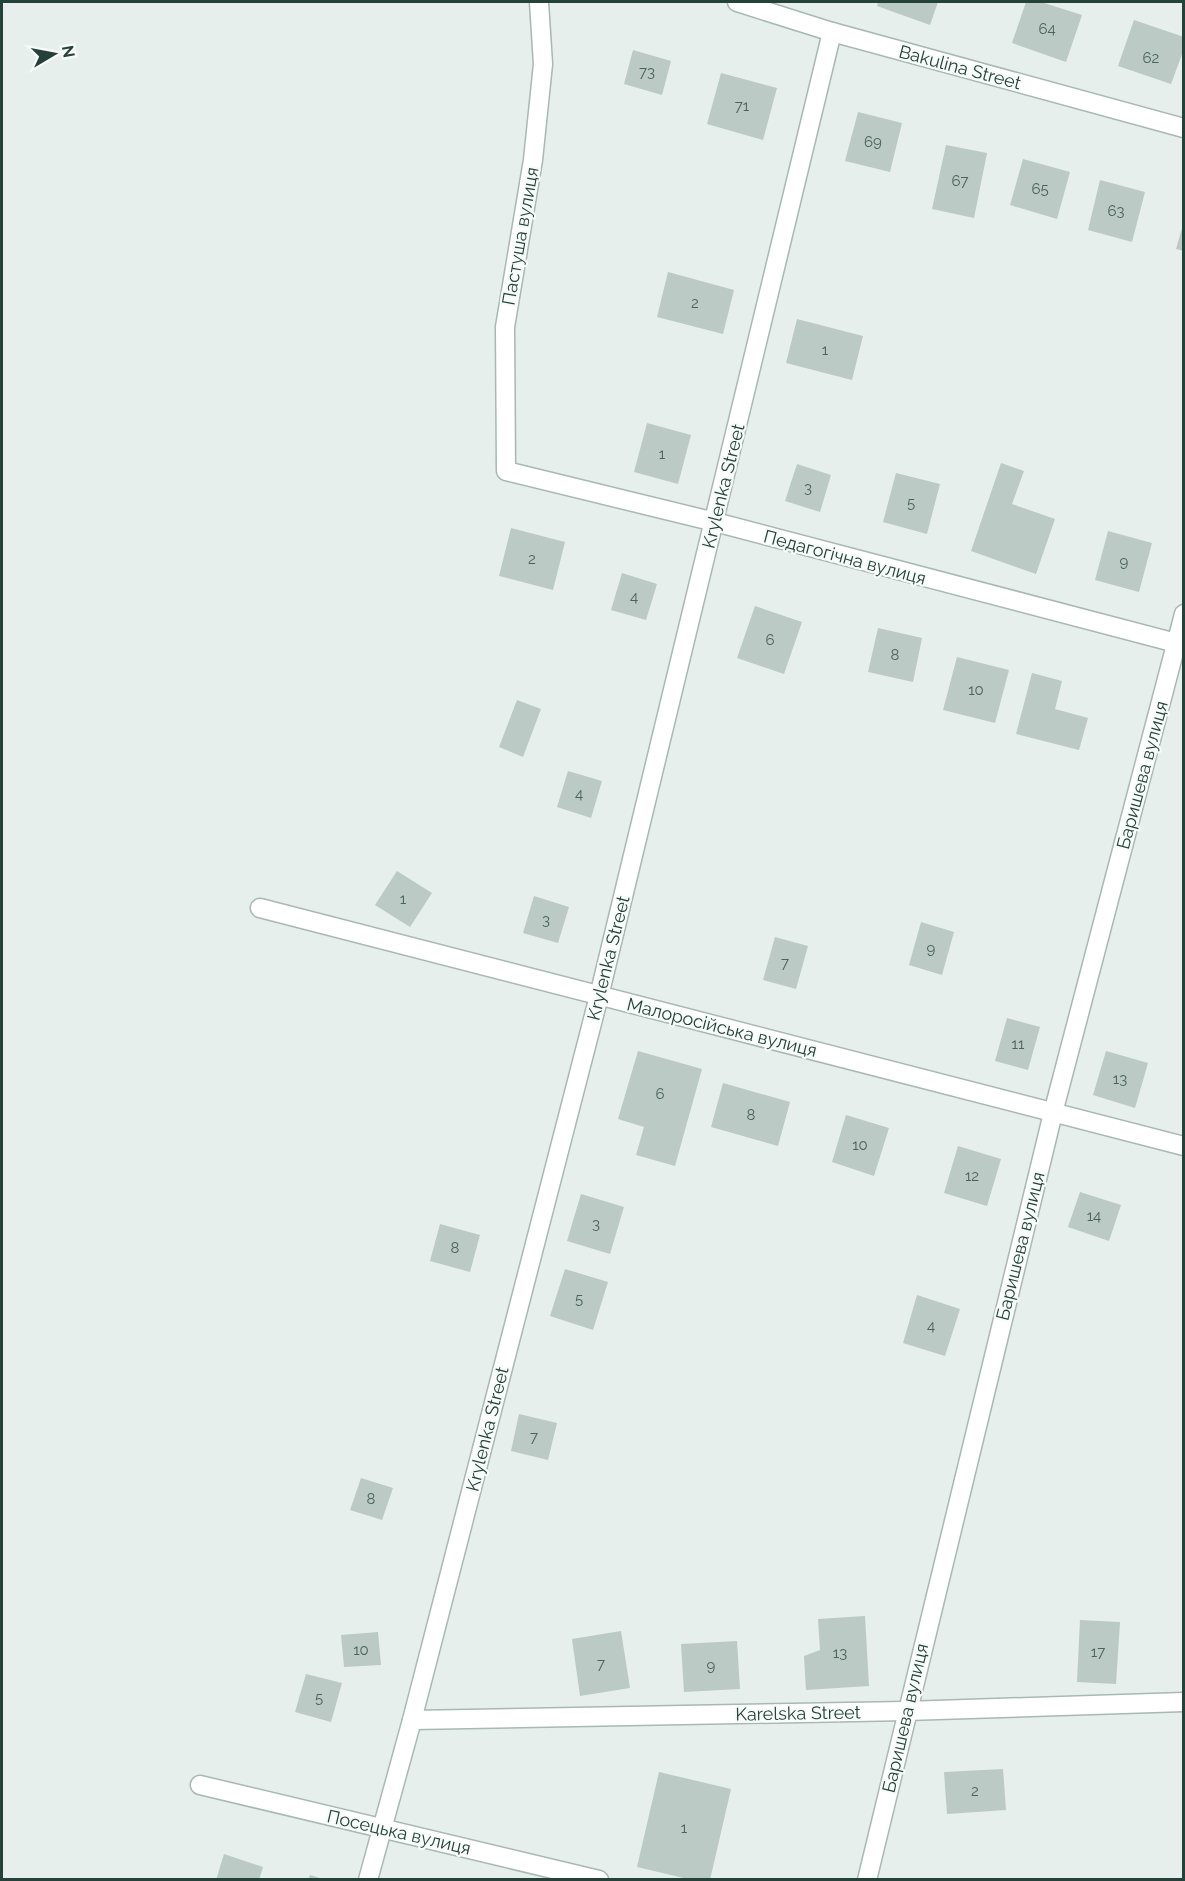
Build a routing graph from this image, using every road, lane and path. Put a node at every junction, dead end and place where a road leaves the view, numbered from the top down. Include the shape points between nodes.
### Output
1 (539, 2) edge
2 (737, 2) edge
3 (832, 32) junction
4 (1184, 128) edge
5 (507, 471) joint
6 (715, 522) junction
7 (1184, 614) edge
8 (1180, 644) edge
9 (260, 908) dead end
10 (599, 996) junction
11 (1053, 1113) junction
12 (1184, 1146) edge
13 (1184, 1702) edge
14 (906, 1711) junction
15 (412, 1720) junction
16 (200, 1785) dead end
17 (383, 1828) junction
18 (368, 1880) edge
19 (598, 1880) edge
20 (867, 1880) edge

1 - 5 street, Пастуша вулиця via 543,64 536,139 505,327
2 - 3 street, Bakulina Street
3 - 4 street, Bakulina Street
3 - 6 street, Krylenka Street
5 - 6 street, Педагогічна вулиця
6 - 8 street, Педагогічна вулиця
6 - 10 street, Krylenka Street
7 - 8 street, Баришева вулиця
8 - 11 street, Баришева вулиця
9 - 10 street, Малоросійська вулиця
10 - 11 street, Малоросійська вулиця
10 - 15 street, Krylenka Street
11 - 12 street, Малоросійська вулиця
11 - 14 street, Баришева вулиця
13 - 14 street, Karelska Street
14 - 15 street, Karelska Street
14 - 20 street, Баришева вулиця
15 - 17 street, Krylenka Street
16 - 17 street, Посецька вулиця
17 - 18 street, Krylenka Street
17 - 19 street, Посецька вулиця

